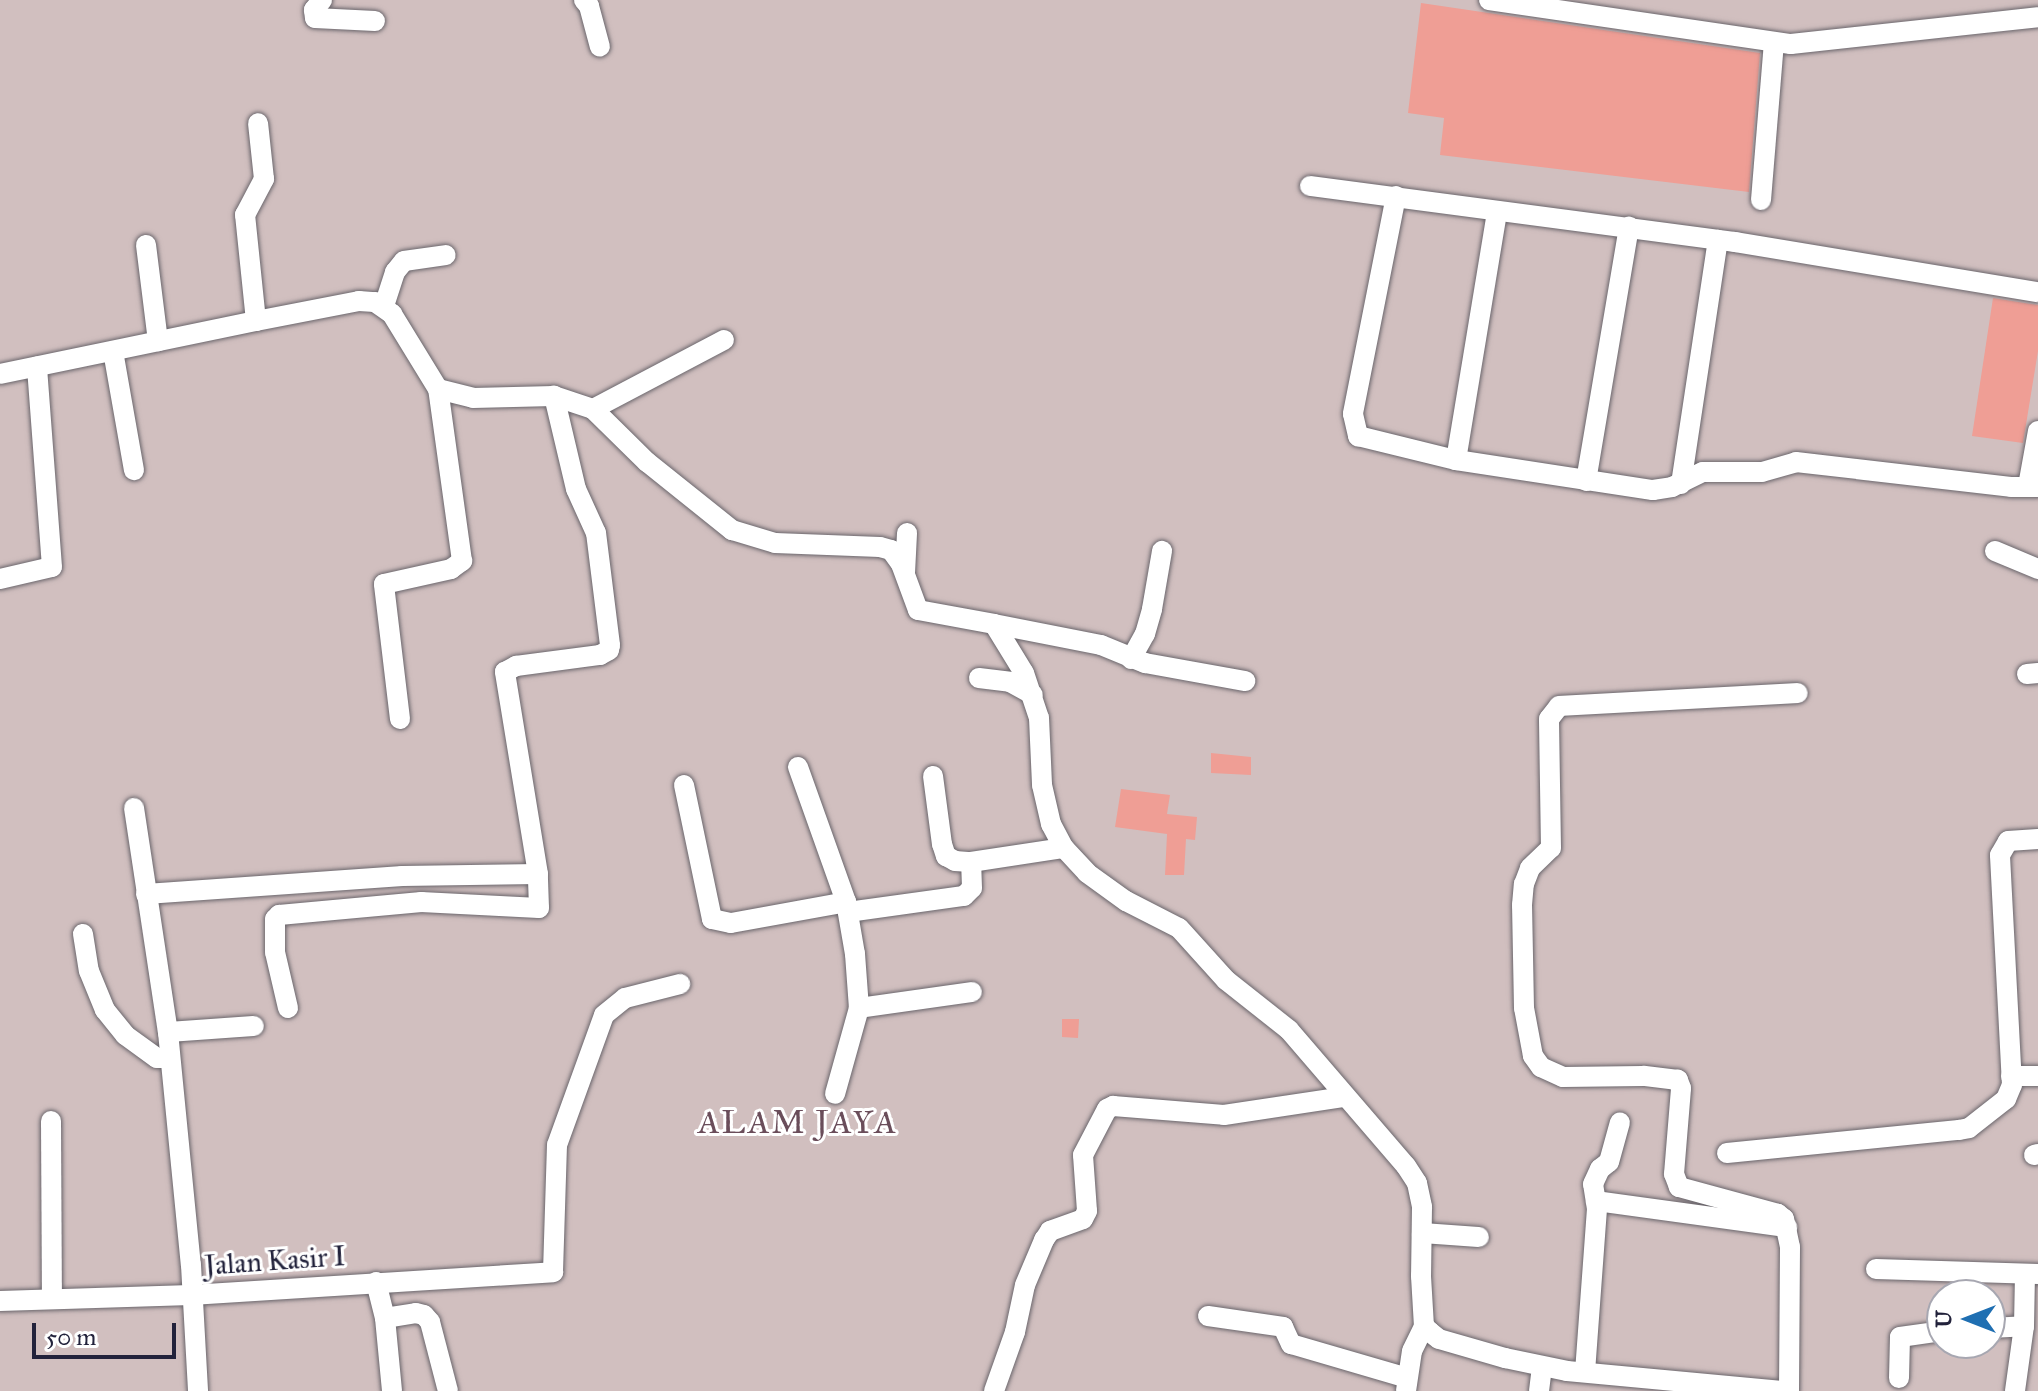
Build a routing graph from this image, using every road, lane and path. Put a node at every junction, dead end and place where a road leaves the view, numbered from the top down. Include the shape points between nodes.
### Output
1 (322, 0) edge
2 (584, 0) edge
3 (1489, 0) edge
4 (2038, 17) edge
5 (375, 21) dead end
6 (1774, 43) junction
7 (600, 47) dead end
8 (258, 123) dead end
9 (1310, 186) dead end
10 (1396, 196) junction
11 (1761, 200) dead end
12 (1497, 212) junction
13 (1629, 227) junction
14 (1718, 240) junction
15 (146, 245) dead end
16 (446, 255) dead end
17 (2038, 292) edge
18 (384, 306) junction
19 (256, 321) junction
20 (724, 340) dead end
21 (158, 341) junction
22 (113, 351) junction
23 (37, 367) junction
24 (0, 374) edge
25 (438, 389) junction
26 (554, 396) junction
27 (593, 409) junction
28 (2038, 431) edge
29 (1456, 460) junction
30 (134, 470) dead end
31 (1586, 481) junction
32 (1681, 484) junction
33 (2033, 487) edge
34 (907, 533) dead end
35 (1162, 551) dead end
36 (1995, 551) dead end
37 (2038, 569) edge
38 (905, 573) junction
39 (0, 579) edge
40 (994, 624) junction
41 (1131, 659) junction
42 (979, 678) dead end
43 (1245, 681) dead end
44 (1798, 693) dead end
45 (1033, 695) junction
46 (400, 719) dead end
47 (798, 767) dead end
48 (933, 776) dead end
49 (684, 785) dead end
50 (134, 808) dead end
51 (2038, 839) edge
52 (1064, 848) junction
53 (971, 862) junction
54 (538, 874) junction
55 (146, 894) junction
56 (847, 907) junction
57 (83, 934) dead end
58 (680, 984) dead end
59 (972, 992) dead end
60 (288, 1008) dead end
61 (859, 1008) junction
62 (254, 1026) dead end
63 (168, 1032) junction
64 (170, 1058) junction
65 (2011, 1076) junction
66 (2038, 1076) edge
67 (835, 1094) dead end
68 (1343, 1097) junction
69 (51, 1121) dead end
70 (1620, 1122) dead end
71 (1727, 1153) dead end
72 (1596, 1201) junction
73 (1787, 1227) junction
74 (1422, 1233) junction
75 (1479, 1237) dead end
76 (1876, 1269) dead end
77 (2031, 1274) edge
78 (376, 1282) junction
79 (191, 1295) junction
80 (52, 1298) junction
81 (0, 1301) edge
82 (1208, 1316) dead end
83 (385, 1318) junction
84 (1424, 1326) junction
85 (2024, 1326) junction
86 (2006, 1327) edge
87 (1926, 1333) edge
88 (1542, 1366) junction
89 (1585, 1372) junction
90 (1899, 1378) dead end
91 (1407, 1384) edge
92 (198, 1391) edge
93 (392, 1391) edge
94 (448, 1391) edge
95 (994, 1391) edge
96 (1539, 1391) edge
97 (1782, 1391) edge
98 (1789, 1391) edge
99 (2015, 1391) edge

1 - 5 street via 315,18
2 - 7 street
3 - 6 street
4 - 6 street via 1868,38
6 - 11 street
8 - 19 street via 264,179 245,215
9 - 10 street
10 - 12 street
10 - 29 street via 1353,425 1358,436
12 - 13 street
12 - 29 street
13 - 14 street
13 - 31 street
14 - 17 street
14 - 32 street
15 - 21 street
16 - 18 street via 404,261
18 - 19 street via 359,301
18 - 25 street
19 - 21 street
20 - 27 street
21 - 22 street
22 - 23 street
22 - 30 street
23 - 24 street
23 - 39 street via 52,567
25 - 26 street via 473,398
25 - 46 street via 463,555 451,569 384,584
26 - 27 street
26 - 54 street via 576,489 596,533 610,645 600,655 505,672
27 - 38 street via 669,481 732,530 775,543 880,547 894,553
28 - 33 street
29 - 31 street
31 - 32 street via 1653,490
32 - 33 street via 1703,472 1762,472 1804,462
34 - 38 street
35 - 41 street via 1148,622
36 - 37 street
38 - 40 street via 913,603 922,613
40 - 41 street via 1101,645
40 - 45 street
41 - 43 street
42 - 45 street via 1010,682
44 - 73 street via 1559,706 1549,719 1551,848 1530,868 1522,905 1524,1008 1533,1056 1541,1067 1563,1077 1678,1080 1674,1174 1679,1187 1778,1214
45 - 52 street via 1042,785 1051,824
47 - 56 street
48 - 53 street via 946,856
49 - 56 street via 712,919 731,923
50 - 55 street
51 - 65 street via 2008,841 2000,855
52 - 53 street
52 - 68 street via 1087,873 1126,901 1179,928 1226,980 1289,1030
53 - 56 street via 972,888 964,896
54 - 55 street via 402,876
54 - 60 street via 539,908 421,902 279,915 275,952
55 - 63 street
56 - 61 street
57 - 64 street via 89,971 105,1010 125,1035 157,1058
58 - 78 street, Jalan Kasir I via 625,998 604,1015 557,1145 553,1272
59 - 61 street
61 - 67 street
62 - 63 street
63 - 64 street
64 - 79 street
65 - 66 street
65 - 71 street via 2006,1099 1969,1128
68 - 74 street via 1417,1183
68 - 95 street via 1224,1115 1107,1109 1083,1155 1087,1211 1083,1219 1050,1231 1044,1240
69 - 80 street
70 - 72 street via 1609,1162 1595,1176
72 - 73 street
72 - 89 street
73 - 98 street
74 - 75 street
74 - 84 street
76 - 77 street
77 - 85 street
78 - 79 street, Jalan Kasir I
78 - 83 street
79 - 80 street, Jalan Kasir I
79 - 92 street
80 - 81 street, Jalan Kasir I
82 - 91 street via 1283,1327 1291,1344
83 - 93 street
83 - 94 street via 424,1315
84 - 88 street via 1439,1339
84 - 91 street via 1412,1351
85 - 86 street
85 - 99 street
87 - 90 street via 1900,1337
88 - 89 street
88 - 96 street
89 - 97 street

